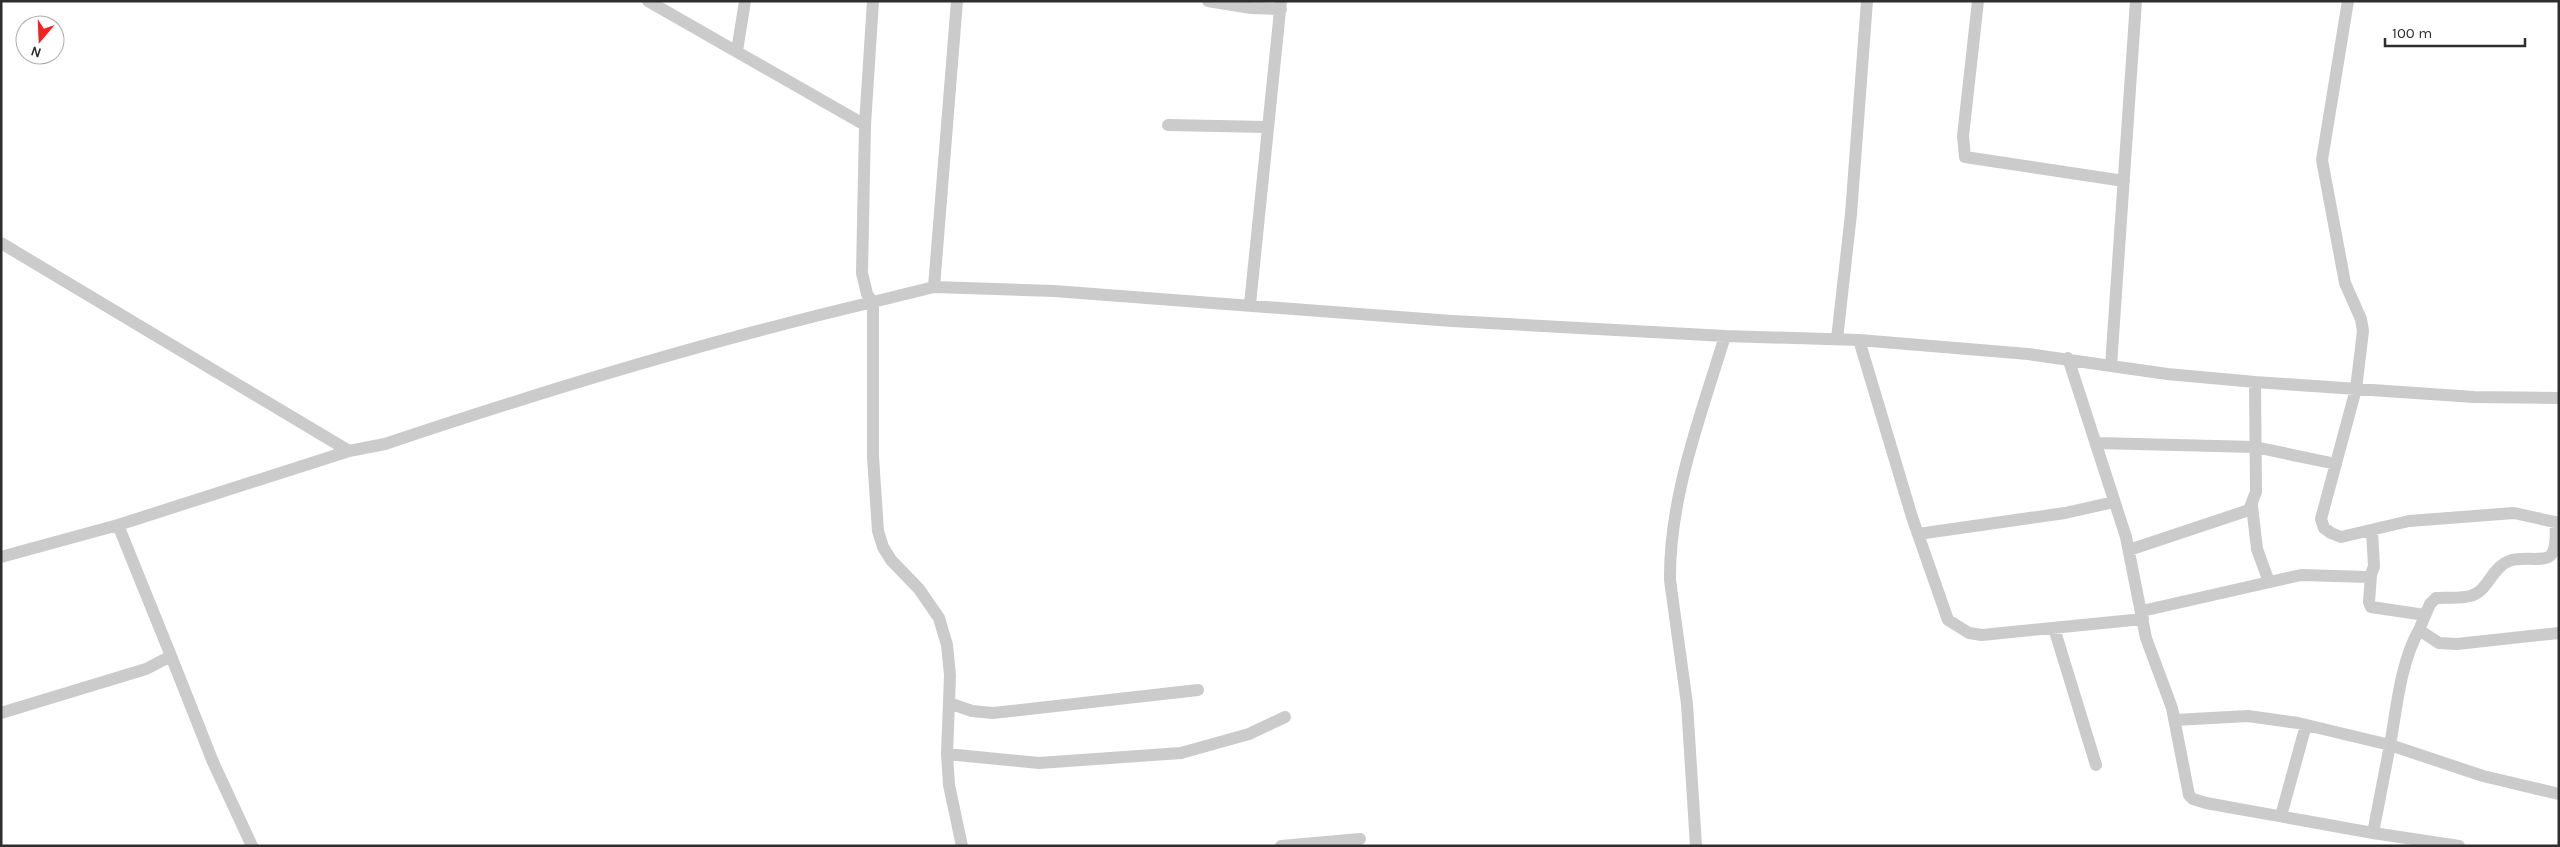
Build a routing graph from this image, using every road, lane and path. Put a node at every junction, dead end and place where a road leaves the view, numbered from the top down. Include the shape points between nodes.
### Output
1 (648, 1) edge
2 (745, 1) edge
3 (873, 1) edge
4 (957, 1) edge
5 (1208, 1) edge
6 (1867, 1) edge
7 (1978, 1) edge
8 (2136, 1) edge
9 (2348, 1) edge
10 (1281, 5) edge
11 (737, 52) junction
12 (865, 125) junction
13 (1168, 125) dead end
14 (1268, 127) junction
15 (2124, 181) junction
16 (1, 243) edge
17 (934, 287) junction
18 (873, 302) junction
19 (1250, 304) junction
20 (1726, 336) junction
21 (1838, 339) junction
22 (1859, 340) junction
23 (2068, 358) junction
24 (2111, 366) junction
25 (2255, 382) junction
26 (2356, 390) junction
27 (2559, 398) edge
28 (2097, 443) junction
29 (2255, 447) junction
30 (350, 451) junction
31 (2336, 464) junction
32 (2114, 502) junction
33 (2252, 506) junction
34 (2557, 523) edge
35 (118, 525) junction
36 (2372, 531) junction
37 (1918, 534) junction
38 (2129, 550) junction
39 (1, 557) edge
40 (2371, 575) junction
41 (2270, 582) junction
42 (2142, 615) junction
43 (2425, 615) junction
44 (2054, 628) junction
45 (2419, 630) junction
46 (2559, 633) edge
47 (172, 656) junction
48 (1198, 690) dead end
49 (949, 703) junction
50 (1, 713) edge
51 (1285, 717) dead end
52 (2175, 720) junction
53 (2306, 725) junction
54 (2390, 745) junction
55 (946, 754) junction
56 (2096, 765) dead end
57 (2559, 794) edge
58 (2282, 816) junction
59 (2373, 833) junction
60 (1360, 839) dead end
61 (252, 846) edge
62 (962, 846) edge
63 (1281, 846) edge
64 (1696, 846) edge
65 (2459, 846) edge

1 - 11 street
2 - 11 street
3 - 12 street
4 - 17 street
5 - 10 street via 1251,8
6 - 21 street
7 - 15 street via 1963,136 1965,157
8 - 15 street
9 - 26 street via 2322,160 2345,283 2363,331
10 - 14 street
11 - 12 street
12 - 18 street via 862,272 867,294
13 - 14 street
14 - 19 street
15 - 24 street
16 - 30 street
17 - 18 street
17 - 19 street
18 - 30 street via 771,326 385,444
18 - 49 street via 878,531 891,560 919,589 939,618 947,645
19 - 20 street via 1452,321
20 - 21 street
20 - 64 street via 1691,447 1678,500 1670,563 1687,704
21 - 22 street
22 - 23 street
22 - 37 street
23 - 24 street
23 - 28 street
24 - 25 street
25 - 26 street
25 - 29 street
26 - 27 street
26 - 31 street
28 - 29 street
28 - 32 street
29 - 31 street
29 - 33 street via 2256,492
30 - 35 street
31 - 36 street via 2322,519 2324,528 2341,536
32 - 37 street via 2065,513
32 - 38 street
33 - 38 street via 2249,510
33 - 41 street via 2257,549
34 - 36 street via 2514,513 2409,521
34 - 43 street via 2550,556 2508,561 2491,576 2482,590 2472,596 2436,598
35 - 39 street
35 - 47 street
36 - 40 street via 2374,566
37 - 44 street via 1948,620 1958,628 1982,635
38 - 42 street
40 - 41 street via 2362,578 2313,574
40 - 43 street via 2371,607
41 - 42 street
42 - 44 street
42 - 52 street via 2146,638
43 - 45 street
44 - 56 street
45 - 46 street via 2439,643 2457,644
45 - 54 street via 2407,656
47 - 50 street via 146,669
47 - 61 street
48 - 49 street via 993,713 972,711
49 - 55 street
51 - 55 street via 1249,734 1180,753 1039,763
52 - 53 street via 2238,716
52 - 58 street via 2187,790 2193,799
53 - 54 street
53 - 58 street
54 - 57 street via 2483,776
54 - 59 street
55 - 62 street
58 - 59 street
59 - 65 street
60 - 63 street

